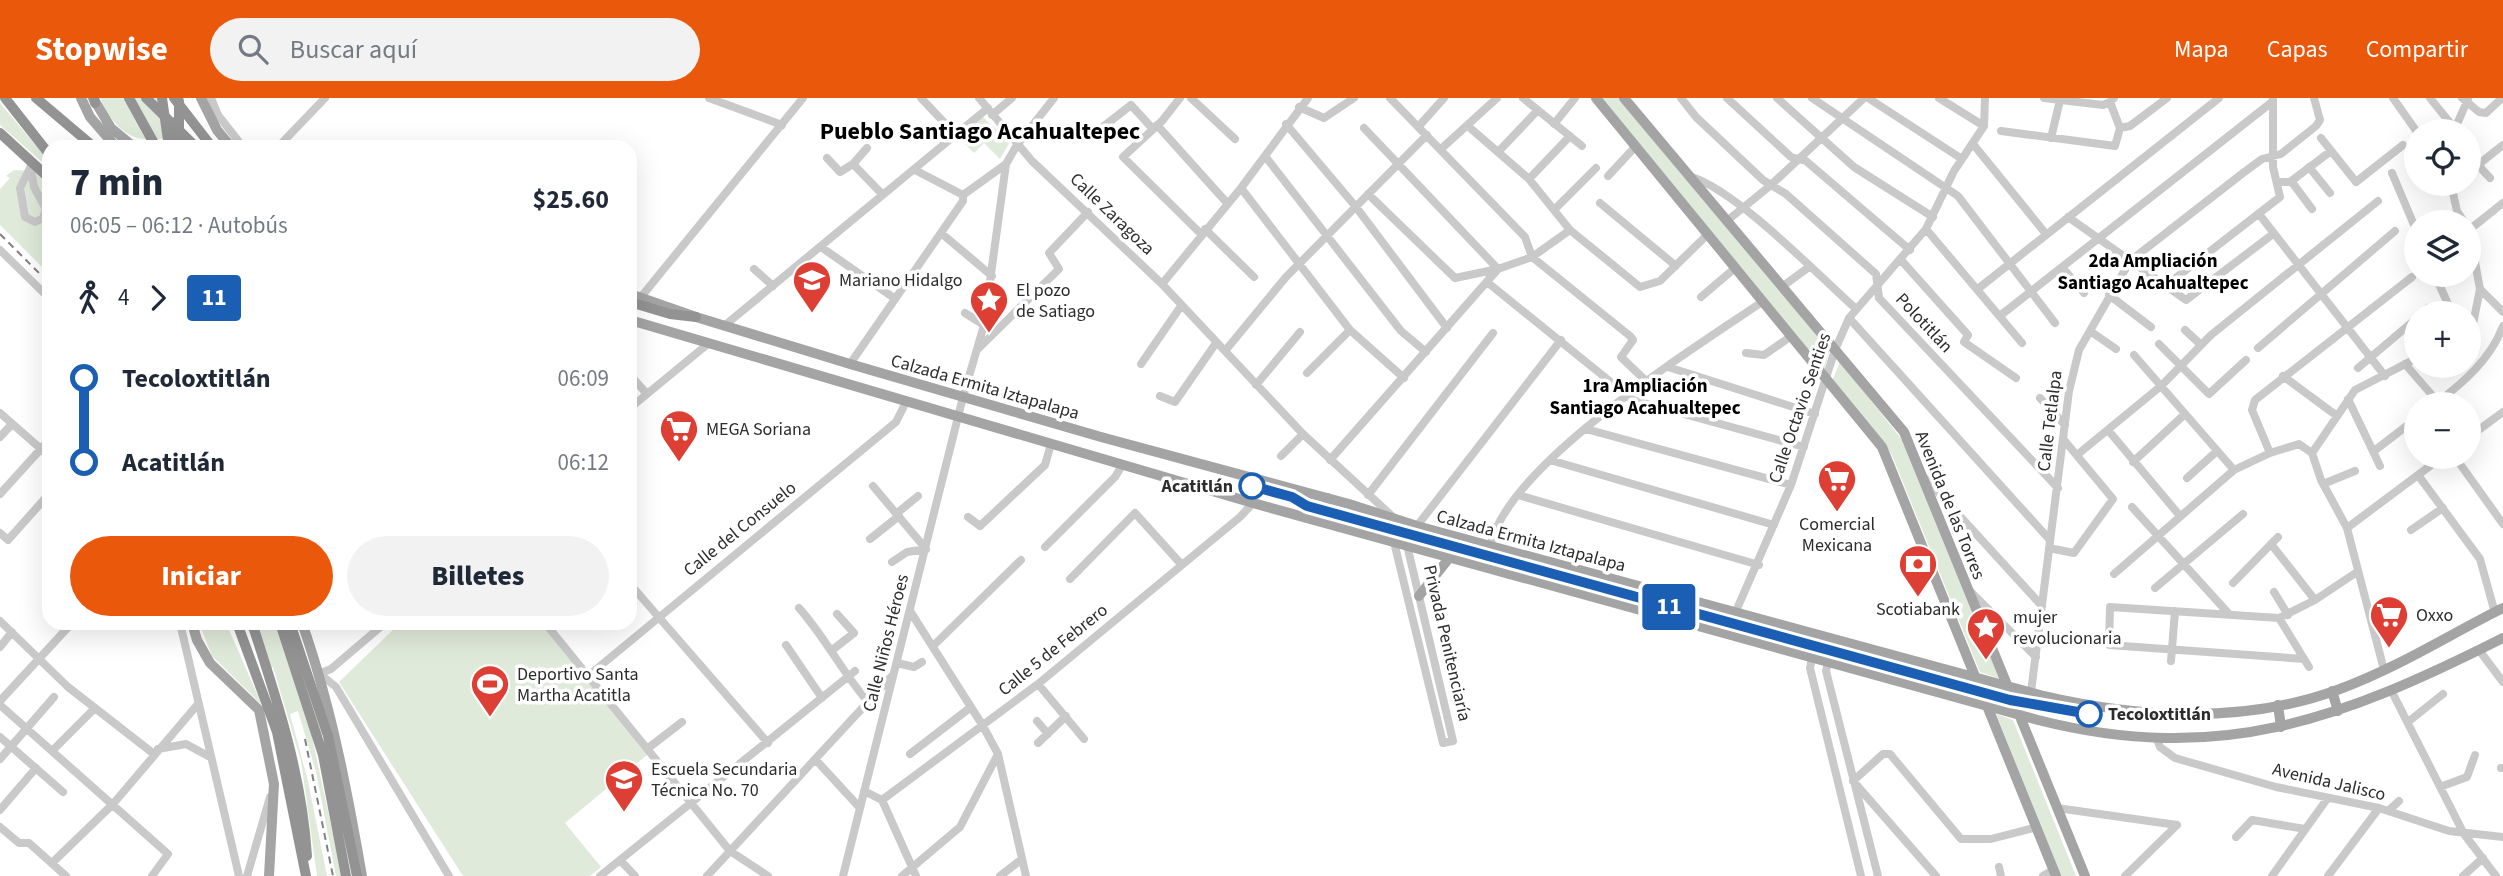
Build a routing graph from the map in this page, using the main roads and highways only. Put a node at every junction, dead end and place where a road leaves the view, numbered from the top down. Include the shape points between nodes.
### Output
1 (5, 98) edge
2 (36, 98) edge
3 (81, 98) edge
4 (129, 98) edge
5 (146, 98) edge
6 (164, 98) edge
7 (172, 98) edge
8 (179, 98) edge
9 (201, 98) edge
10 (1597, 98) edge
11 (1627, 99) edge
12 (94, 100) edge
13 (212, 103) edge
14 (0, 133) edge
15 (86, 140) edge
16 (110, 140) edge
17 (126, 140) edge
18 (152, 140) edge
19 (173, 140) edge
20 (175, 140) edge
21 (176, 140) edge
22 (189, 140) edge
23 (206, 140) edge
24 (228, 140) edge
25 (42, 145) edge
26 (42, 173) edge
27 (637, 297) edge
28 (637, 304) edge
29 (696, 317) junction
30 (637, 322) edge
31 (1328, 498) junction
32 (1321, 522) junction
33 (1516, 554) junction
34 (1450, 557) junction
35 (1509, 574) junction
36 (1419, 596) road end
37 (2499, 611) edge
38 (195, 630) edge
39 (240, 630) edge
40 (254, 630) edge
41 (282, 630) edge
42 (293, 630) edge
43 (304, 630) edge
44 (2503, 638) edge
45 (314, 675) junction
46 (1978, 678) junction
47 (2009, 686) junction
48 (2332, 691) junction
49 (1987, 705) junction
50 (2278, 705) junction
51 (2338, 711) junction
52 (2018, 714) junction
53 (274, 722) junction
54 (262, 725) junction
55 (2281, 727) junction
56 (2054, 873) edge
57 (269, 876) edge
58 (307, 876) edge
59 (346, 876) edge
60 (360, 876) edge
61 (2085, 876) edge

1 - 25 highway
2 - 15 highway
3 - 16 main road
4 - 18 highway
5 - 22 highway, bridge
6 - 19 highway, bridge
7 - 20 highway
7 - 23 highway, bridge
8 - 21 highway
9 - 13 main road
10 - 46 main road via 1871,433 1889,462
11 - 47 main road, Avenida de las Torres via 1904,432
12 - 17 main road via 111,128
13 - 24 main road
14 - 26 highway
27 - 29 main road, Calzada Ermita Iztapalapa
28 - 29 highway
29 - 31 main road, Calzada Ermita Iztapalapa
30 - 32 main road, Calzada Ermita Iztapalapa
31 - 32 main road
31 - 33 main road, Calzada Ermita Iztapalapa
32 - 34 main road, Calzada Ermita Iztapalapa
33 - 35 main road
33 - 46 main road, Calzada Ermita Iztapalapa
34 - 35 main road, Calzada Ermita Iztapalapa
34 - 36 main road
35 - 49 main road, Calzada Ermita Iztapalapa
37 - 48 main road, Calzada Ermita Iztapalapa via 2384,670
38 - 54 main road via 205,656 256,705
39 - 53 highway
40 - 58 highway via 292,753 302,803
41 - 59 highway via 330,781
42 - 45 highway
43 - 45 main road
44 - 51 main road, Calzada Ermita Iztapalapa via 2392,692
45 - 60 highway
46 - 47 main road, Calzada Ermita Iztapalapa
46 - 49 main road
47 - 50 main road, Calzada Ermita Iztapalapa via 2146,714 2217,713
47 - 52 main road, Avenida de las Torres
48 - 50 main road, Calzada Ermita Iztapalapa
48 - 51 main road
49 - 52 main road, Calzada Ermita Iztapalapa
49 - 56 main road
50 - 55 main road
51 - 55 main road, Calzada Ermita Iztapalapa
52 - 55 main road, Calzada Ermita Iztapalapa via 2102,733 2157,739 2219,737
52 - 61 main road, Avenida de las Torres
53 - 54 highway
53 - 58 highway
54 - 57 main road via 274,784

